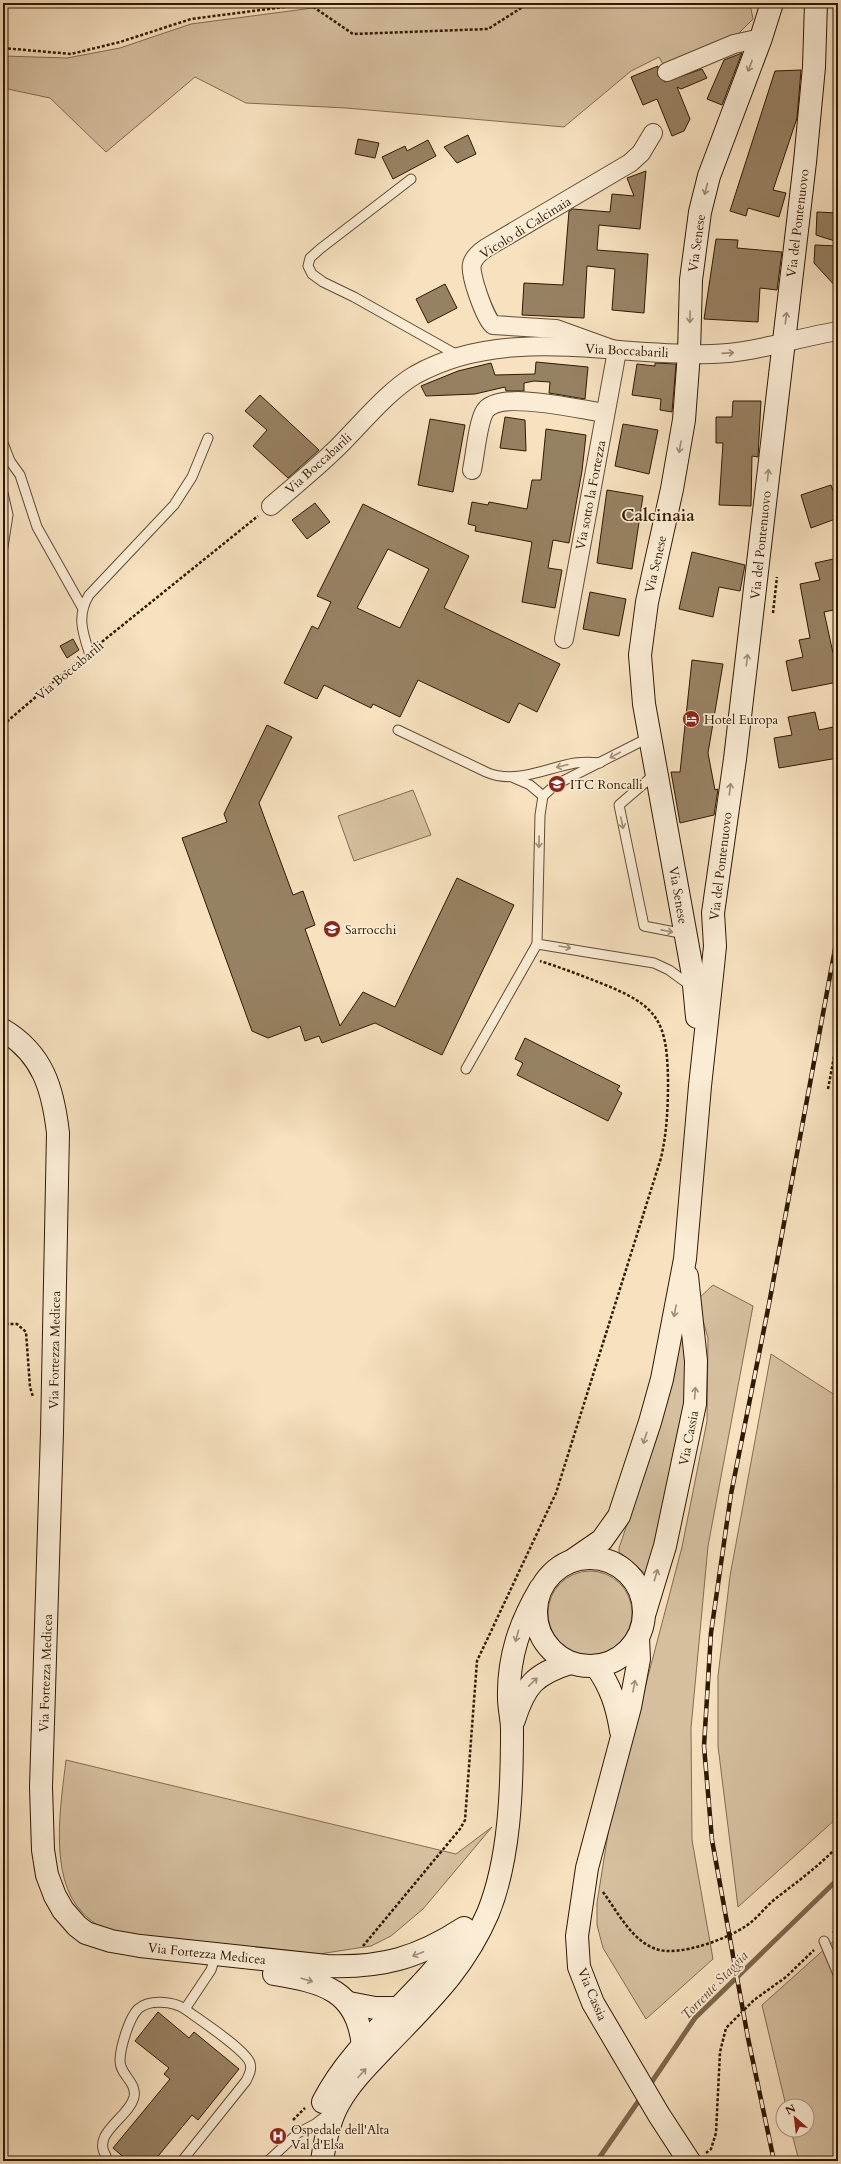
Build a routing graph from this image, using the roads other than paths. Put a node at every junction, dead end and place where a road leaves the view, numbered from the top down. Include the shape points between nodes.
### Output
1 (772, 3) edge
2 (816, 3) edge
3 (761, 38) junction
4 (667, 72) dead end
5 (653, 133) dead end
6 (411, 179) dead end
7 (838, 331) edge
8 (783, 343) junction
9 (617, 351) junction
10 (689, 353) junction
11 (462, 358) junction
12 (605, 413) junction
13 (208, 438) dead end
14 (3, 443) edge
15 (7, 463) edge
16 (472, 470) dead end
17 (3, 493) edge
18 (271, 506) road end
19 (3, 547) edge
20 (82, 608) junction
21 (564, 639) dead end
22 (89, 652) road end
23 (398, 730) dead end
24 (650, 737) junction
25 (601, 763) junction
26 (656, 773) junction
27 (512, 777) junction
28 (543, 796) junction
29 (681, 910) junction
30 (714, 933) junction
31 (686, 935) junction
32 (537, 944) junction
33 (695, 989) junction
34 (3, 1030) edge
35 (466, 1069) dead end
36 (700, 1086) junction
37 (685, 1259) junction
38 (573, 1560) junction
39 (540, 1589) junction
40 (645, 1612) junction
41 (638, 1638) junction
42 (570, 1663) junction
43 (596, 1666) junction
44 (512, 1729) junction
45 (622, 1737) junction
46 (502, 1860) junction
47 (464, 1928) junction
48 (824, 1941) road end
49 (467, 1954) junction
50 (215, 1959) junction
51 (838, 1974) edge
52 (349, 2003) junction
53 (398, 2008) junction
54 (185, 2009) junction
55 (363, 2047) junction
56 (338, 2104) junction
57 (315, 2124) junction
58 (106, 2156) dead end
59 (692, 2158) edge
60 (182, 2161) edge
61 (268, 2161) edge
62 (310, 2161) edge
63 (322, 2161) edge

1 - 3 main road, Via Senese
8 -> 2 main road, Via del Pontenuovo via 812,90
3 - 4 street via 734,44
3 -> 10 main road, Via Senese via 705,191 693,262
5 - 9 street, Vicolo di Calcinaia via 636,158 482,251 474,259 472,267 485,314 493,325 562,330
6 - 11 lane via 320,249 310,258 308,266 312,274 323,282
7 - 8 street, Via Boccabarili
10 -> 8 street, Via Boccabarili via 744,352
30 -> 8 main road, Via del Pontenuovo via 713,913 735,759
9 - 10 street, Via Boccabarili
9 - 11 street, Via Boccabarili via 524,345
9 - 12 street, Via sotto la Fortezza
10 -> 24 main road, Via Senese via 681,444 647,602 641,642 640,680
11 - 18 street, Via Boccabarili via 432,367 408,380 319,465
12 - 16 street via 524,401 497,402 487,408 482,417
12 - 21 street, Via sotto la Fortezza
13 - 20 lane via 192,477 174,505 89,595
14 - 15 lane
15 - 20 lane via 20,475 37,527
17 - 19 lane via 8,515
20 - 22 lane via 81,617
23 - 27 lane via 491,774
24 -> 25 lane
24 - 26 main road, Via Senese
25 -> 27 lane via 577,763
25 - 28 lane via 555,785
26 - 29 main road, Via Senese
26 -> 31 lane via 619,805 644,926
27 - 28 lane via 530,785
28 -> 32 lane via 540,815
29 - 30 main road via 696,937 704,938
29 - 31 main road, Via Senese
30 - 36 main road, Via del Pontenuovo via 713,966
31 - 33 main road, Via Senese
32 -> 33 lane via 654,963
32 - 35 lane
33 - 36 main road, Via Senese
34 - 50 main road, Via Fortezza Medicea via 26,1047 38,1064 52,1099 58,1133 41,1787 47,1875 55,1896 68,1916 105,1947 122,1953
36 - 37 main road, Via Cassia
37 -> 38 main road, Via Cassia via 662,1379 619,1516 602,1540
40 -> 37 main road, Via Cassia via 665,1546 695,1404 696,1361
38 - 39 main road, Via Cassia via 548,1576
38 - 40 main road, Via Cassia via 595,1558 607,1560 622,1568 634,1580
39 - 42 main road, Via Cassia via 536,1618 543,1641 555,1654
39 -> 44 main road via 525,1614 513,1653 509,1698
40 - 41 main road, Via Cassia
41 - 43 main road, Via Cassia via 627,1652 613,1662
45 -> 41 main road, Via Cassia via 639,1659
42 - 43 main road, Via Cassia
44 -> 42 main road via 521,1698 529,1685 546,1672
43 - 45 main road, Via Cassia via 613,1696
44 - 46 main road via 508,1815
45 - 59 main road, Via Cassia via 587,1868 577,1936 580,1967 593,2002 612,2036 659,2115
46 - 47 main road
46 - 49 main road via 500,1880 488,1912
47 -> 50 main road, Via Fortezza Medicea via 418,1954 371,1965 327,1966
47 - 53 main road via 442,1961
48 - 51 lane
49 - 53 main road via 448,1968 412,2007
56 -> 49 main road via 358,2077 446,1983
50 -> 52 main road via 302,1979 323,1986
50 - 54 lane
52 - 53 main road via 366,2007
52 - 55 main road via 358,2020
53 - 55 main road
54 - 58 lane via 162,2002 140,2008 133,2017 125,2037 120,2064 134,2087 134,2096 129,2107 104,2139 102,2148
54 - 60 lane via 239,2050 249,2061 251,2070 241,2088
55 - 57 main road via 335,2082 324,2100
56 - 57 lane
56 - 63 main road via 330,2122
57 - 61 lane via 298,2132
57 - 62 main road

